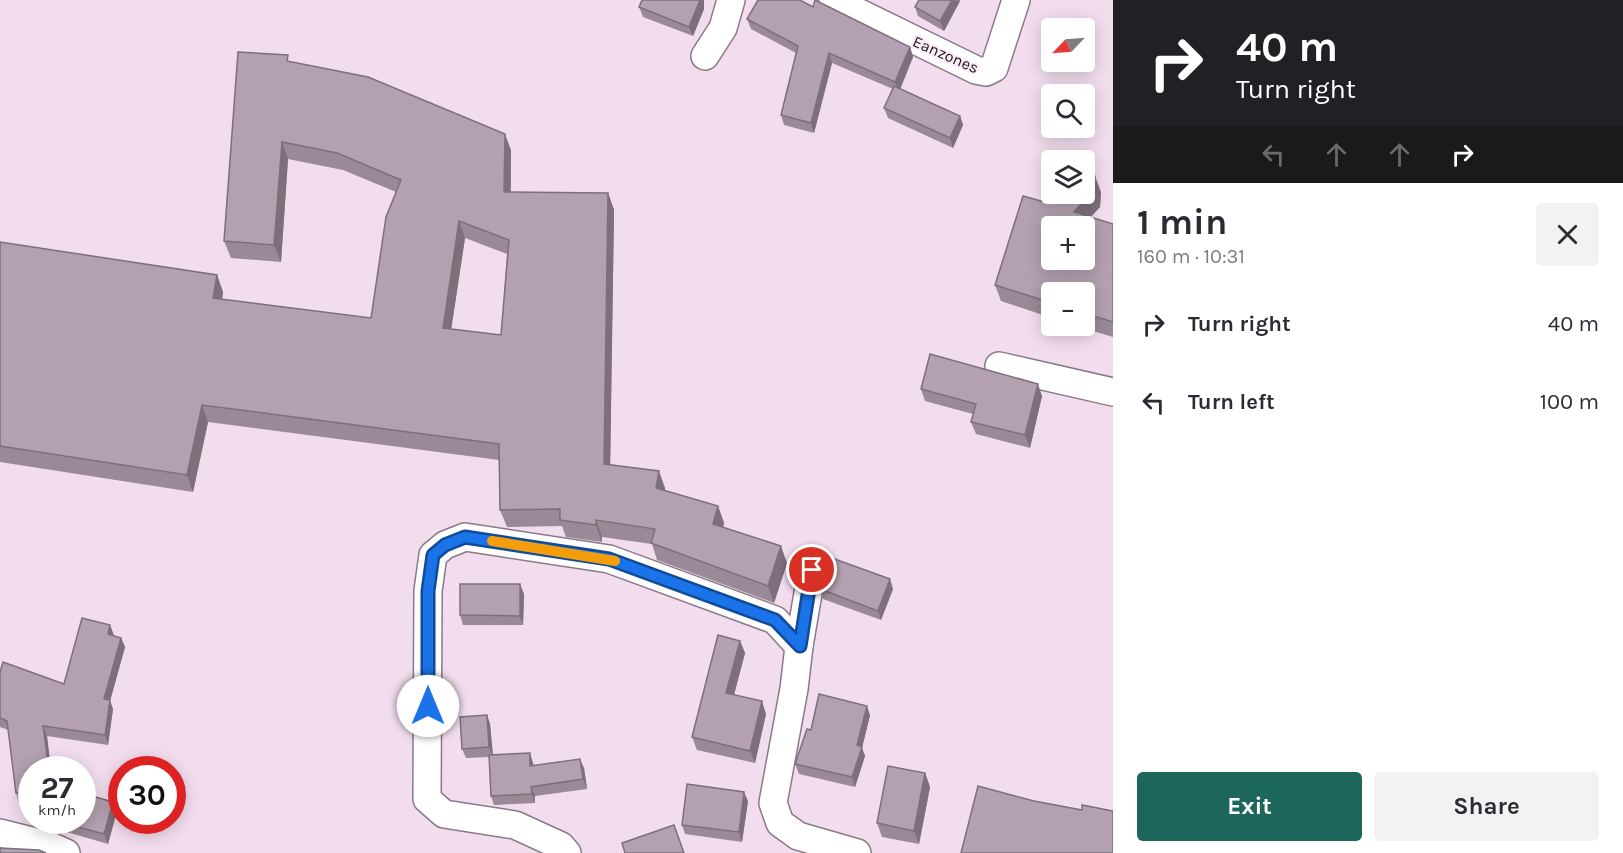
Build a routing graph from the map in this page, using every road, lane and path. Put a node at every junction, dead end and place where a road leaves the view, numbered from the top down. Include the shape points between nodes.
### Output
1 (731, 0) edge
2 (833, 0) edge
3 (1016, 0) edge
4 (705, 56) dead end
5 (999, 366) dead end
6 (1113, 392) edge
7 (812, 570) dead end
8 (800, 646) junction
9 (0, 833) edge
10 (66, 853) edge
11 (567, 853) edge
12 (857, 853) edge

1 - 4 street via 723,28
2 - 3 street, Eanzones via 986,72 994,68
5 - 6 street
7 - 8 street
8 - 11 street via 775,620 609,559 465,537 433,555 428,591 427,799 444,814 515,825 561,846
8 - 12 street via 773,803 780,824 798,836
9 - 10 street

